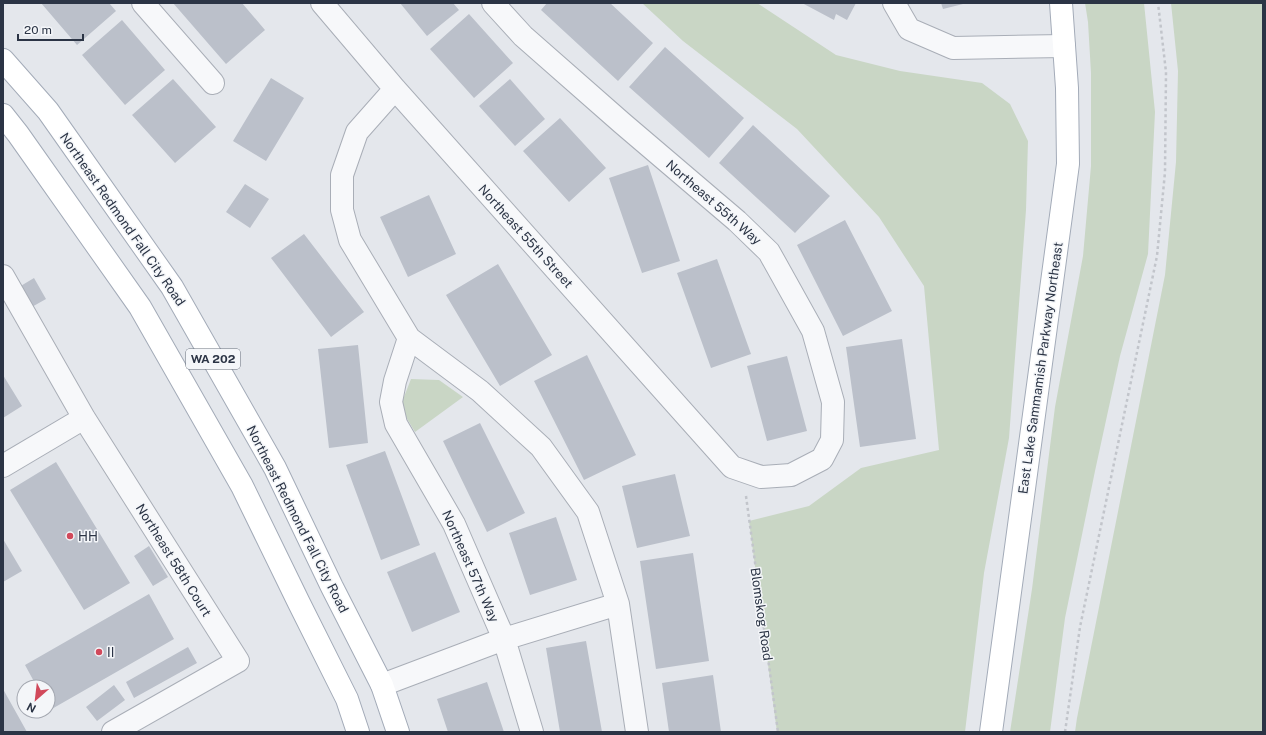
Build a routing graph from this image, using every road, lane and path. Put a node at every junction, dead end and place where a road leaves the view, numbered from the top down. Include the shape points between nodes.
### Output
1 (143, 3) edge
2 (322, 3) edge
3 (493, 3) edge
4 (894, 3) edge
5 (1061, 3) edge
6 (1158, 3) edge
7 (1064, 46) junction
8 (3, 60) edge
9 (213, 83) dead end
10 (395, 89) junction
11 (3, 115) edge
12 (3, 276) edge
13 (409, 338) junction
14 (84, 418) junction
15 (3, 466) edge
16 (732, 467) joint
17 (746, 496) dead end
18 (618, 604) junction
19 (504, 639) junction
20 (382, 685) junction
21 (113, 732) edge
22 (358, 732) edge
23 (398, 732) edge
24 (532, 732) edge
25 (636, 732) edge
26 (778, 732) edge
27 (991, 732) edge
28 (1065, 732) edge

1 - 9 street
2 - 10 street, Northeast 55th Street
3 - 16 street, Northeast 55th Way via 523,36 738,221 769,252 813,331 833,402 832,440 822,459 791,475 761,476
4 - 7 street via 909,29 953,48
5 - 7 main road, East Lake Sammamish Parkway Northeast
6 - 28 path via 1166,72 1165,172 1157,256 1080,627
7 - 27 main road, East Lake Sammamish Parkway Northeast via 1068,164
8 - 20 main road, Northeast Redmond Fall City Road / WA 202 via 48,111 172,287 276,468
10 - 13 street via 357,132 342,176 342,210 350,240
10 - 16 street, Northeast 55th Street
11 - 22 main road, WA 202 via 140,307 242,486 347,699
12 - 14 street
13 - 18 street via 480,391 541,447 588,512
13 - 19 street, Northeast 57th Way via 391,402 396,424 454,524
14 - 15 street
14 - 21 street, Northeast 58th Court via 238,661
17 - 26 path, Blomskog Road
18 - 19 street
18 - 25 street
19 - 20 street
19 - 24 street, Northeast 57th Way
20 - 23 main road, Northeast Redmond Fall City Road / WA 202

